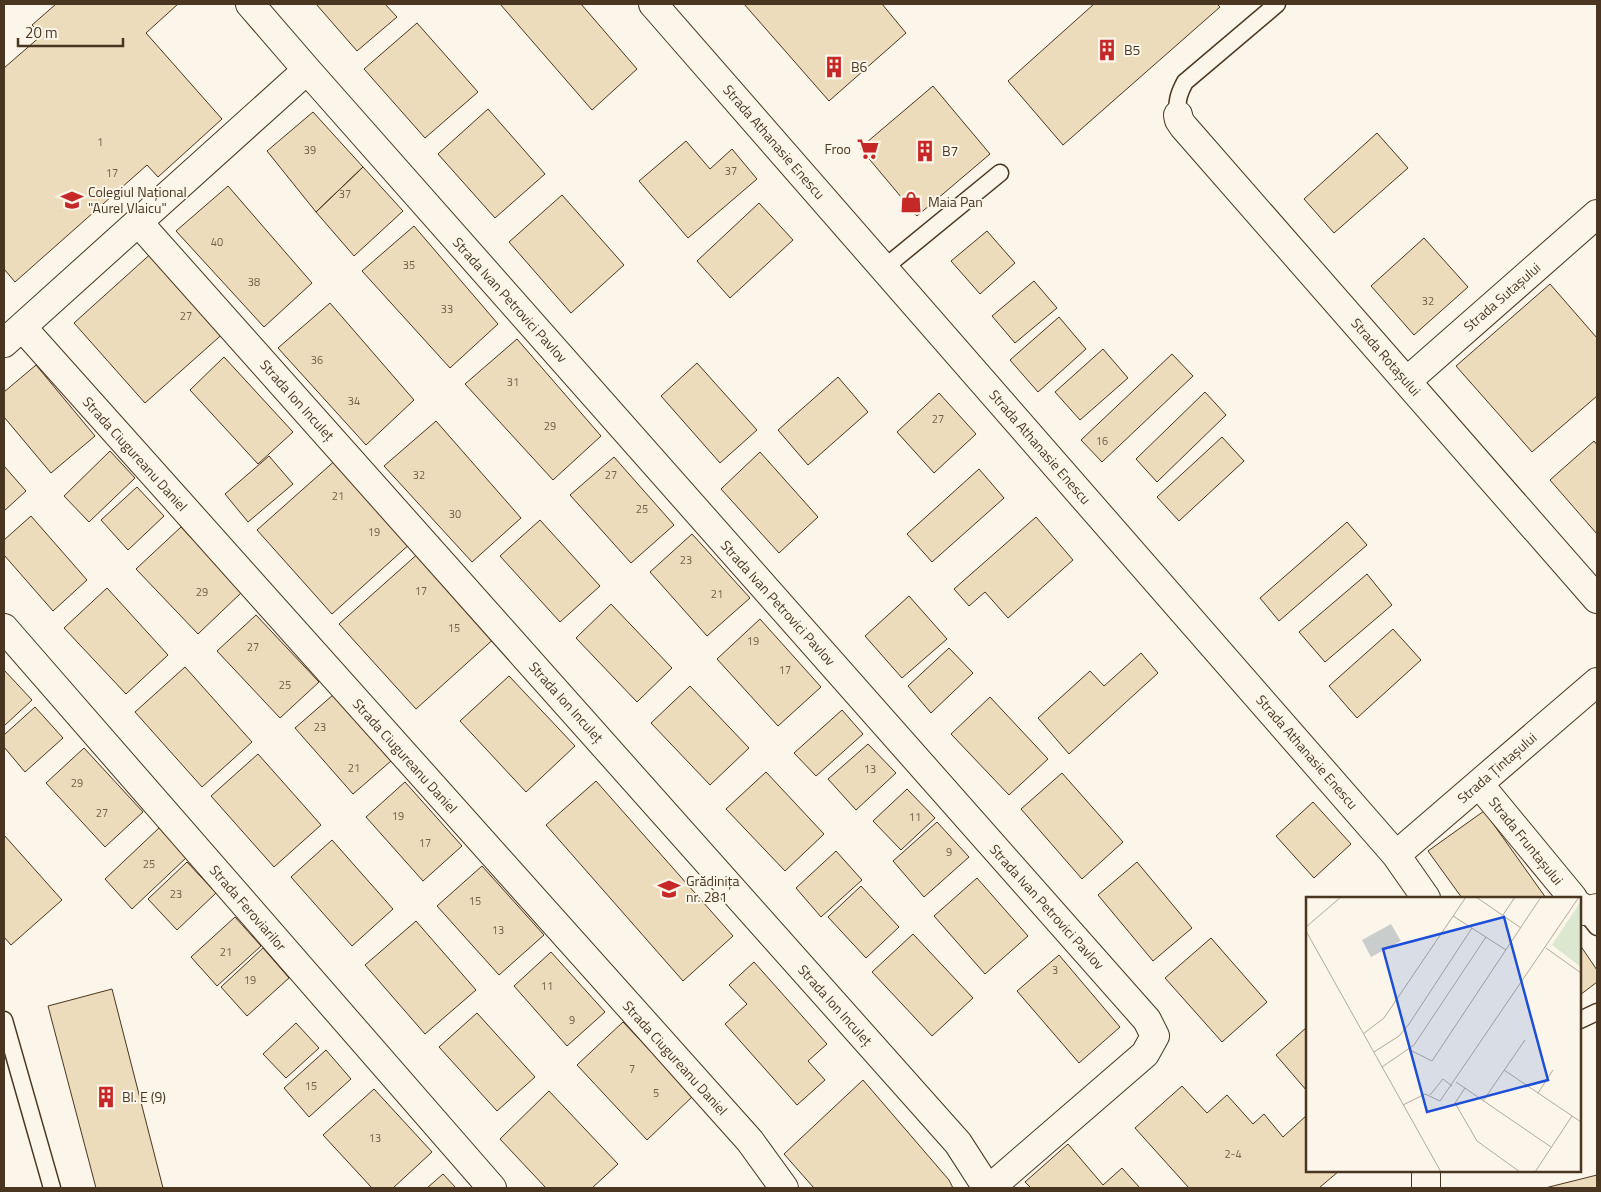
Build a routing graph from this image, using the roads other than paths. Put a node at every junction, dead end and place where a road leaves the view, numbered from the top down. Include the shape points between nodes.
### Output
1 (250, 4) edge
2 (653, 4) edge
3 (1277, 4) edge
4 (307, 70) junction
5 (1178, 115) joint
6 (1000, 173) dead end
7 (1597, 214) edge
8 (138, 222) junction
9 (884, 268) junction
10 (13, 335) edge
11 (1406, 381) junction
12 (1597, 598) edge
13 (4, 628) edge
14 (1597, 682) edge
15 (1479, 784) junction
16 (1396, 855) junction
17 (1422, 897) edge
18 (1575, 897) edge
19 (1597, 1012) edge
20 (4, 1020) edge
21 (1581, 1020) edge
22 (1426, 1172) edge
23 (52, 1188) edge
24 (492, 1188) edge
25 (784, 1188) edge
26 (986, 1188) edge
27 (990, 1188) edge
28 (1426, 1188) edge

1 - 4 street, Strada Ivan Petrovici Pavlov
2 - 9 street, Strada Athanasie Enescu
3 - 5 lane via 1186,82 1178,97
4 - 8 street
4 - 27 street, Strada Ivan Petrovici Pavlov via 1147,1020 1155,1036 1145,1054
5 - 11 street, Strada Rotașului via 1183,126
6 - 9 lane
7 - 11 street, Strada Sutașului
8 - 10 street
8 - 26 street, Strada Ion Inculeț via 958,1143
9 - 16 street, Strada Athanasie Enescu
10 - 25 street, Strada Ciugureanu Daniel via 743,1133
11 - 12 street, Strada Rotașului
13 - 24 street, Strada Feroviarilor
14 - 15 street, Strada Țintașului
15 - 16 street, Strada Țintașului
15 - 18 street, Strada Fruntașului
16 - 17 street, Strada Athanasie Enescu
19 - 21 lane
20 - 23 lane
22 - 28 street

